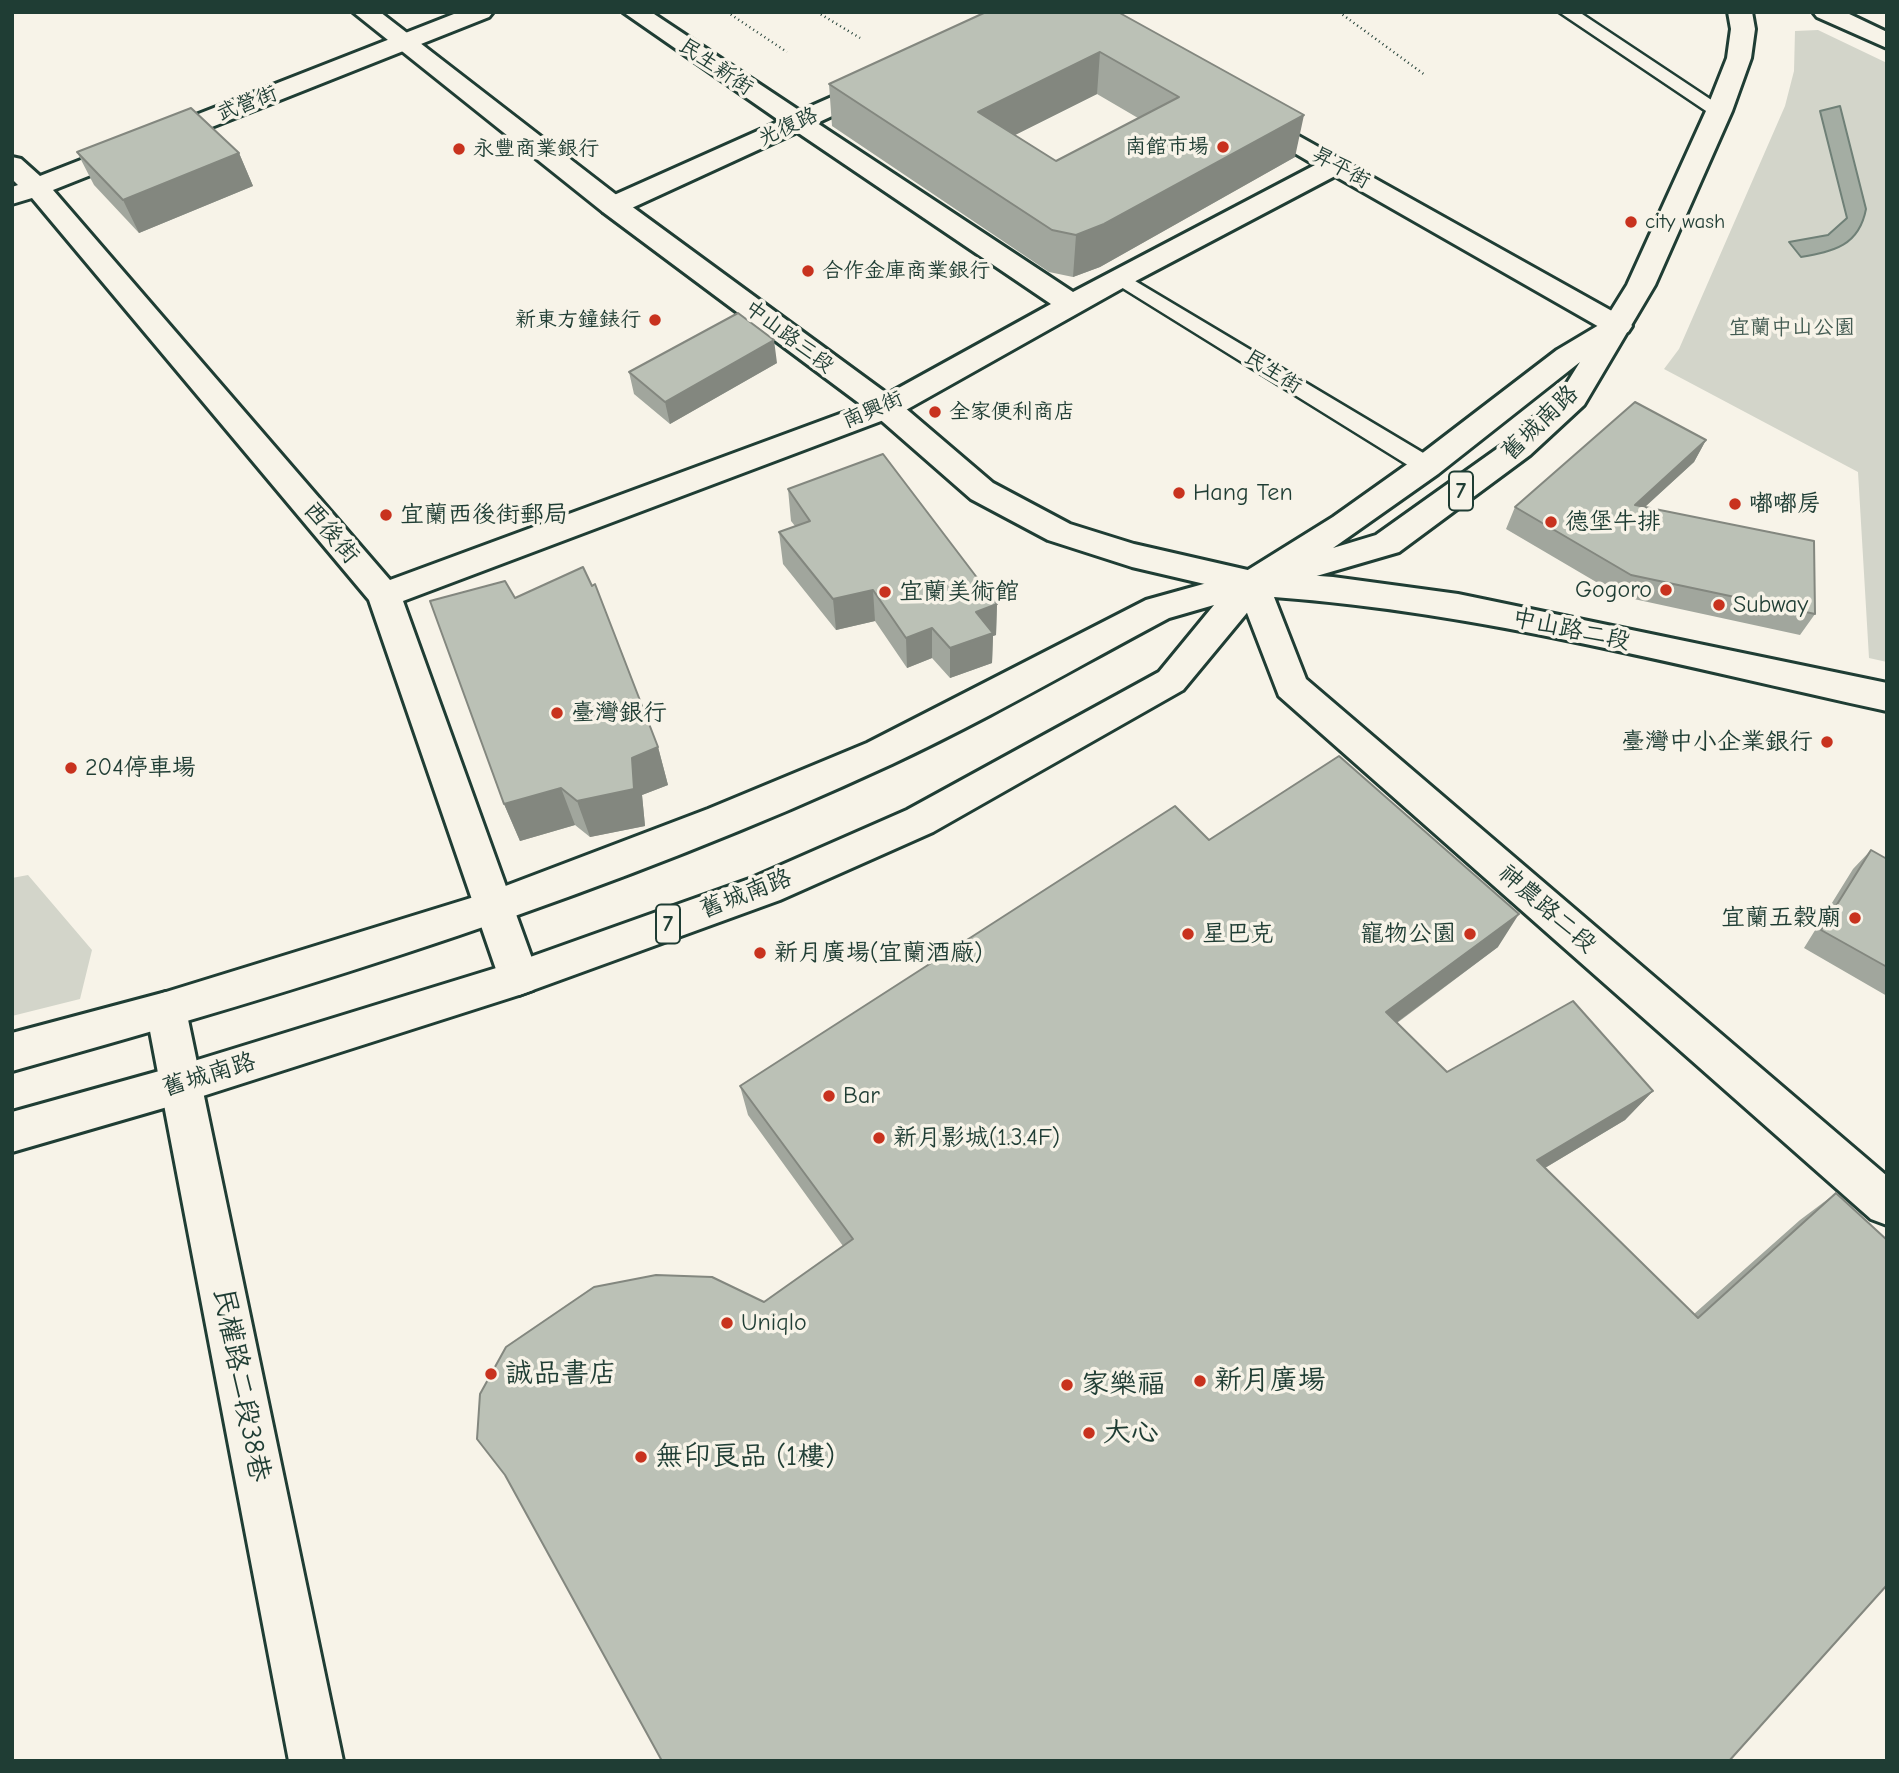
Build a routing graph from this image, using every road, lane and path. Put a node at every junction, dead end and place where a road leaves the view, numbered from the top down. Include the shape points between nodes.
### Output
1 (365, 12) edge
2 (481, 12) edge
3 (635, 12) edge
4 (727, 12) edge
5 (817, 12) edge
6 (1339, 12) edge
7 (1567, 12) edge
8 (1740, 12) edge
9 (1825, 12) edge
10 (860, 38) dead end
11 (1887, 41) edge
12 (404, 43) junction
13 (787, 52) dead end
14 (1425, 75) dead end
15 (898, 76) edge
16 (1229, 105) edge
17 (1719, 111) junction
18 (796, 123) junction
19 (12, 164) edge
20 (1335, 165) junction
21 (24, 192) edge
22 (613, 206) junction
23 (1120, 278) junction
24 (1072, 305) junction
25 (1618, 326) junction
26 (886, 408) junction
27 (1427, 466) junction
28 (1252, 583) junction
29 (384, 595) junction
30 (1887, 697) edge
31 (493, 908) junction
32 (519, 978) junction
33 (166, 1010) junction
34 (12, 1052) edge
35 (181, 1084) junction
36 (12, 1132) edge
37 (1887, 1204) edge
38 (316, 1761) edge

1 - 12 street, 中山路三段
2 - 12 street, 武營街
3 - 18 street, 民生新街
4 - 13 path
5 - 10 path
6 - 14 path
7 - 17 lane
8 - 17 street, 舊城南路 / 7 via 1739,58
9 - 11 street
12 - 21 street, 武營街
12 - 22 street, 中山路三段
15 - 18 street, 光復路
16 - 20 street, 昇平街
17 - 25 street, 舊城南路 / 7 via 1642,285
18 - 22 street, 光復路
18 - 24 street
19 - 21 street, 西後街
20 - 23 street, 南興街
20 - 25 street, 昇平街
21 - 29 street, 西後街
22 - 26 street, 中山路三段
23 - 24 street, 南興街
23 - 27 lane, 民生街
24 - 26 street, 南興街
25 - 27 street, 舊城南路 / 7 via 1567,358
25 - 28 street, 舊城南路 / 7 via 1573,398 1519,448 1387,544
26 - 28 street, 中山路三段 via 982,491 1059,532 1132,555
26 - 29 street, 南興街
27 - 28 street, 舊城南路 / 7
28 - 30 street, 中山路二段 via 1458,606
28 - 31 street, 舊城南路 / 7 via 1158,609 880,753
28 - 32 street, 舊城南路 / 7 via 1171,681 920,821 766,889
28 - 37 street, 神農路二段 via 1291,687
29 - 31 street, 西後街
31 - 32 street, 西後街
31 - 33 street, 舊城南路 / 7
32 - 35 street, 舊城南路 / 7
33 - 34 street, 舊城南路 / 7
33 - 35 street, 民權路二段38巷
35 - 36 street, 舊城南路 / 7
35 - 38 street, 民權路二段38巷

